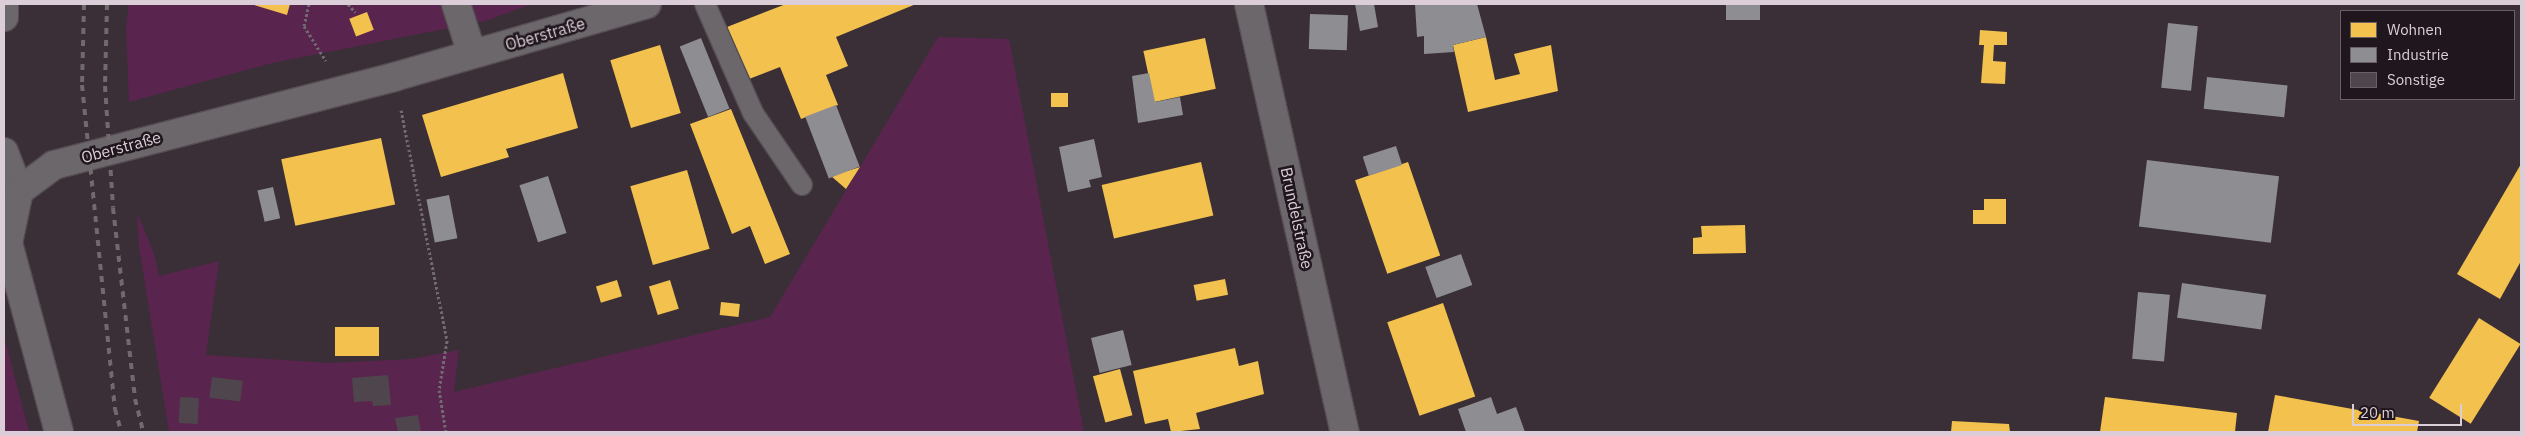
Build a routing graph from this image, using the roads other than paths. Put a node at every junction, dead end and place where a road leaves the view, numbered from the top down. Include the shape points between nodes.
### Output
1 (4, 4) edge
2 (456, 4) edge
3 (647, 4) edge
4 (705, 4) edge
5 (1249, 4) edge
6 (4, 17) edge
7 (472, 54) junction
8 (4, 152) edge
9 (802, 185) dead end
10 (20, 191) junction
11 (59, 432) edge
12 (1345, 432) edge

1 - 6 street
2 - 7 street
3 - 7 street, Oberstraße
4 - 9 lane via 753,113
5 - 12 street, Brundelstraße
7 - 10 street, Oberstraße via 394,78 54,165
8 - 10 street
10 - 11 street via 8,243

